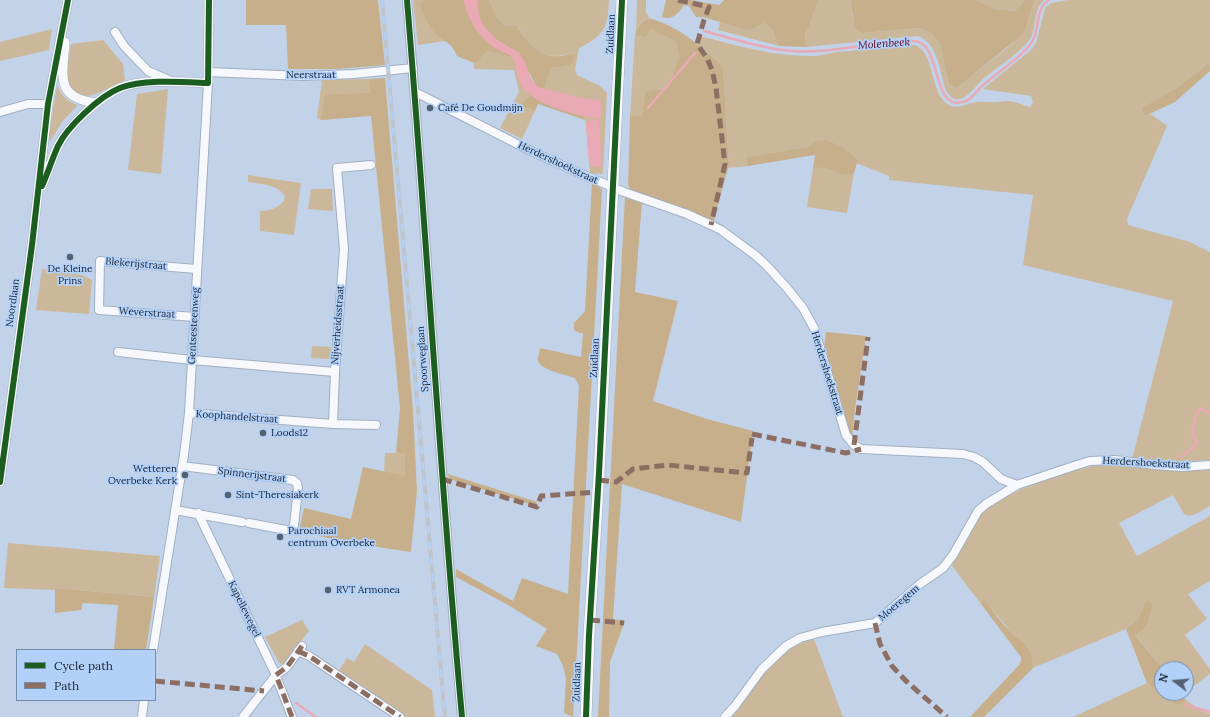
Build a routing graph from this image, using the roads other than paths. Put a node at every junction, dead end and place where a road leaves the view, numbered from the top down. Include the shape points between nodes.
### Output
1 (209, 0) edge
2 (407, 0) edge
3 (622, 0) edge
4 (68, 2) edge
5 (115, 32) dead end
6 (413, 68) junction
7 (208, 72) junction
8 (171, 82) junction
9 (208, 83) junction
10 (415, 92) junction
11 (97, 103) junction
12 (48, 104) junction
13 (0, 112) edge
14 (370, 165) dead end
15 (613, 188) junction
16 (37, 199) junction
17 (196, 269) junction
18 (99, 310) joint
19 (195, 317) junction
20 (118, 352) dead end
21 (192, 360) junction
22 (335, 372) junction
23 (189, 413) junction
24 (333, 424) junction
25 (376, 425) dead end
26 (1210, 464) edge
27 (182, 466) junction
28 (0, 482) edge
29 (1017, 485) junction
30 (175, 510) junction
31 (198, 513) junction
32 (153, 649) edge
33 (276, 676) junction
34 (144, 701) edge
35 (142, 717) edge
36 (243, 717) edge
37 (292, 717) edge
38 (400, 717) edge
39 (462, 717) edge
40 (586, 717) edge
41 (725, 717) edge

1 - 7 street, Gentsesteenweg
2 - 6 street, Spoorweglaan
3 - 15 main road, Zuidlaan
4 - 11 street, Noordlaan via 64,83 70,95
4 - 12 street, Noordlaan
5 - 8 street via 124,46 148,71
6 - 7 street, Neerstraat via 310,76
6 - 10 street, Spoorweglaan
7 - 9 street, Gentsesteenweg
8 - 9 street, Noordlaan
8 - 11 street, Noordlaan via 144,83 120,88
9 - 17 street, Gentsesteenweg
10 - 15 street, Herdershoekstraat via 531,151
10 - 39 street, Spoorweglaan
11 - 16 street, Noordlaan via 68,130 59,145
12 - 13 street via 28,104
12 - 16 street, Noordlaan
14 - 22 street, Nijverheidsstraat via 337,168 344,249
15 - 29 street, Herdershoekstraat via 687,214 721,230 766,265 803,308 814,328 846,435 854,445 870,450 963,454 983,462 1001,479
15 - 40 main road, Zuidlaan
16 - 28 street, Noordlaan
17 - 18 street, Blekerijstraat via 100,261
17 - 19 street, Gentsesteenweg
18 - 19 street, Weverstraat
19 - 21 street, Gentsesteenweg
20 - 21 street, Nijverheidsstraat
21 - 22 street, Nijverheidsstraat
21 - 23 street, Gentsesteenweg
22 - 24 street
23 - 24 street, Koophandelstraat
23 - 27 street, Gentsesteenweg
24 - 25 street, Koophandelstraat
26 - 29 street, Herdershoekstraat via 1182,467 1115,460 1090,462
27 - 30 street, Gentsesteenweg
27 - 31 street, Spinnerijstraat via 293,480 297,483 292,530
29 - 41 street, Moeregem via 986,504 971,522 943,568 920,584 875,623 807,636 786,646 762,669
30 - 31 street
30 - 32 street, Gentsesteenweg
31 - 33 street, Kapellewegel
33 - 36 street
33 - 37 street, Kapellewegel
33 - 38 street via 287,667 300,649
34 - 35 street

